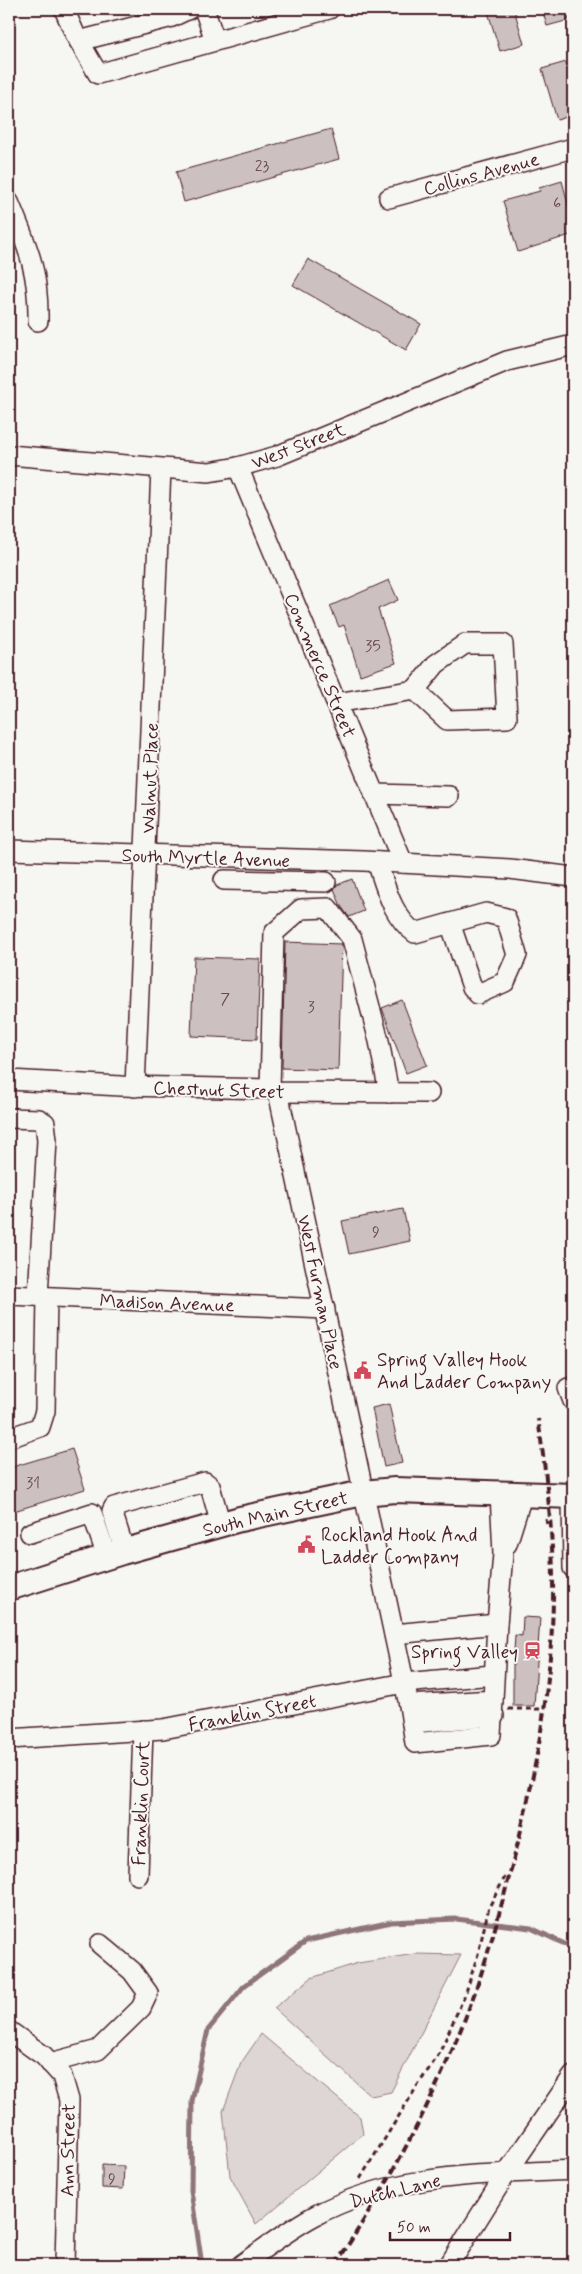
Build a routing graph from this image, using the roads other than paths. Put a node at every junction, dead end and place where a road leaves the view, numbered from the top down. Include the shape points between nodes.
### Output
1 (64, 9) edge
2 (189, 9) edge
3 (204, 9) edge
4 (329, 9) edge
5 (214, 40) junction
6 (79, 41) junction
7 (573, 148) edge
8 (389, 198) dead end
9 (9, 202) edge
10 (38, 321) dead end
11 (573, 345) edge
12 (9, 455) edge
13 (238, 467) junction
14 (161, 469) junction
15 (415, 690) junction
16 (336, 703) junction
17 (374, 794) junction
18 (449, 796) dead end
19 (9, 850) edge
20 (146, 856) junction
21 (326, 860) junction
22 (377, 862) junction
23 (403, 863) junction
24 (573, 877) edge
25 (224, 880) dead end
26 (326, 882) junction
27 (328, 908) junction
28 (450, 923) dead end
29 (9, 1080) edge
30 (135, 1087) junction
31 (274, 1091) junction
32 (389, 1093) junction
33 (429, 1093) dead end
34 (9, 1118) edge
35 (9, 1295) edge
36 (42, 1297) junction
37 (325, 1309) junction
38 (9, 1438) edge
39 (363, 1492) junction
40 (500, 1493) junction
41 (524, 1494) junction
42 (573, 1496) edge
43 (221, 1525) junction
44 (30, 1533) dead end
45 (116, 1554) junction
46 (503, 1554) junction
47 (573, 1568) edge
48 (9, 1588) edge
49 (497, 1624) junction
50 (394, 1634) junction
51 (493, 1675) junction
52 (404, 1683) junction
53 (498, 1708) junction
54 (410, 1714) junction
55 (143, 1730) junction
56 (9, 1739) edge
57 (138, 1876) dead end
58 (100, 1944) dead end
59 (9, 2031) edge
60 (50, 2063) junction
61 (573, 2076) edge
62 (573, 2170) edge
63 (506, 2174) junction
64 (65, 2265) edge
65 (241, 2265) edge
66 (449, 2265) edge

1 - 6 street
2 - 6 street via 164,19
3 - 5 street
4 - 5 street
5 - 6 street via 98,74
7 - 8 street, Collins Avenue
9 - 10 street via 33,264
11 - 13 street, West Street via 507,361 277,456
12 - 14 street, West Street
13 - 14 street, West Street via 209,472
13 - 16 street, Commerce Street
14 - 20 street, Walnut Place
15 - 15 street via 436,664 465,644 503,644 507,718 447,720
15 - 16 street
16 - 17 street, Commerce Street
17 - 18 street
17 - 23 street, Commerce Street
19 - 20 street, South Myrtle Avenue
20 - 21 street, South Myrtle Avenue
20 - 30 street, Walnut Place
21 - 22 street, South Myrtle Avenue
21 - 26 street
22 - 23 street, South Myrtle Avenue
22 - 28 street via 394,909 404,925 415,933
23 - 24 street, South Myrtle Avenue via 510,869
25 - 26 street
26 - 27 street
27 - 31 street, West Furman Place via 301,909 274,933
27 - 32 street via 352,939
29 - 30 street, Chestnut Street
30 - 31 street, Chestnut Street
31 - 32 street, Chestnut Street
31 - 37 street, West Furman Place
32 - 33 street, Chestnut Street
34 - 36 street via 39,1119 45,1123
35 - 36 street, Madison Avenue
36 - 37 street, Madison Avenue
36 - 38 street via 45,1412 40,1426
37 - 39 street, West Furman Place
39 - 40 main road, South Main Street
39 - 43 main road, South Main Street
39 - 50 street, West Furman Place
40 - 41 main road, South Main Street
40 - 46 street
41 - 42 main road, South Main Street
41 - 46 street
42 - 47 street
43 - 45 main road, South Main Street
43 - 45 street via 210,1486 205,1482 138,1500 114,1507 112,1511
44 - 45 street via 92,1513
45 - 48 main road, South Main Street
46 - 49 street
49 - 50 street
49 - 51 street
50 - 52 street, West Furman Place
51 - 52 street, Franklin Street
51 - 53 street
52 - 54 street, West Furman Place
52 - 55 street, Franklin Street via 249,1714
53 - 54 street
53 - 54 street, West Furman Place via 491,1735 415,1743
55 - 56 street, Franklin Street
55 - 57 street, Franklin Court
58 - 60 street via 132,1971 148,1993 141,2008 98,2050
59 - 60 street, Ann Street
60 - 64 street, Ann Street via 62,2076 69,2100
61 - 63 street
62 - 63 street, Dutch Lane
63 - 65 street, Dutch Lane via 429,2179 364,2195 300,2224
63 - 66 street

